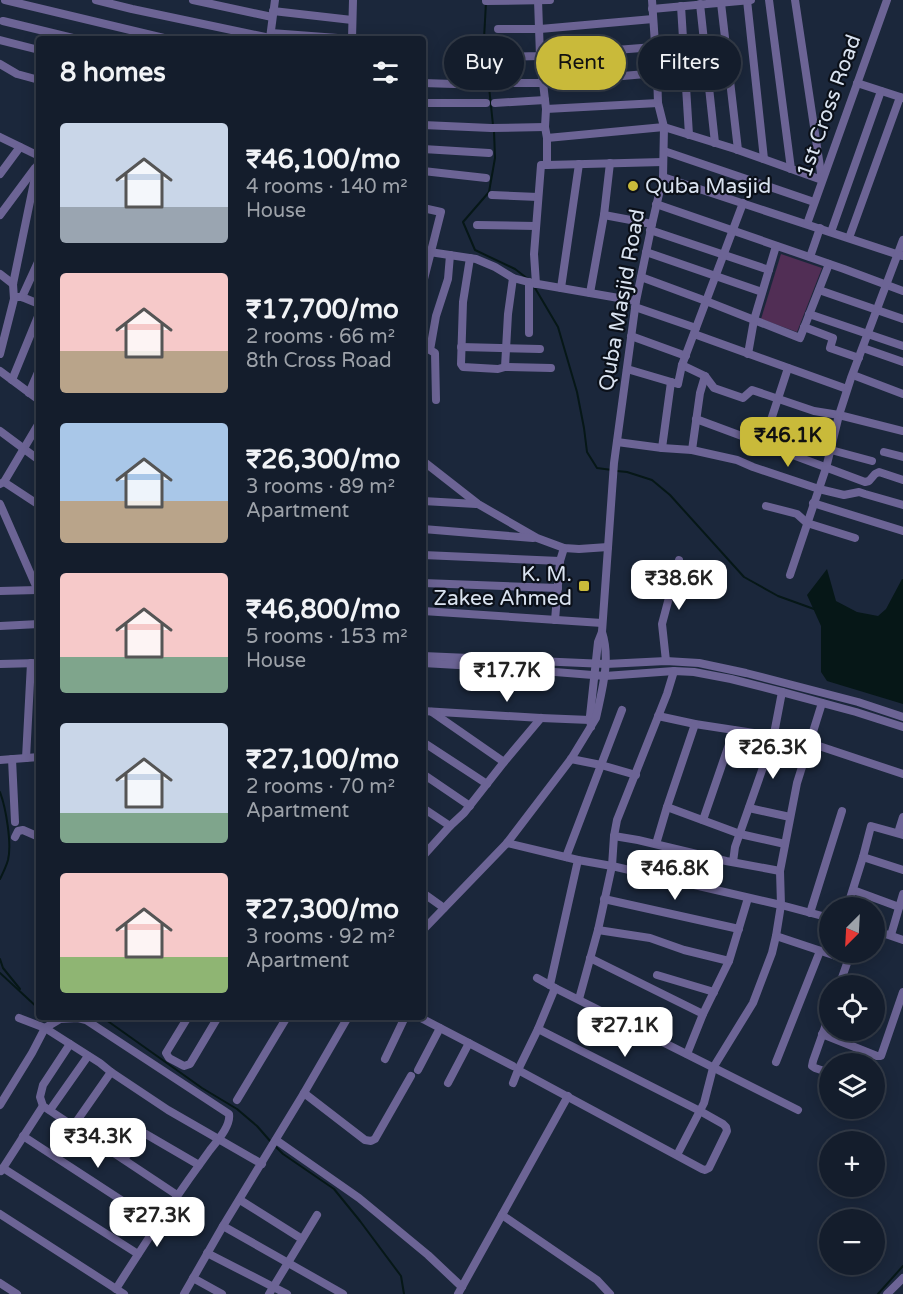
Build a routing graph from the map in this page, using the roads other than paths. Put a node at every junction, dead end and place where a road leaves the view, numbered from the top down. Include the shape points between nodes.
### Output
1 (5, 0) edge
2 (96, 0) edge
3 (193, 0) edge
4 (275, 0) edge
5 (353, 0) edge
6 (515, 0) edge
7 (538, 0) edge
8 (550, 0) edge
9 (747, 0) edge
10 (751, 0) edge
11 (769, 0) edge
12 (795, 0) edge
13 (887, 0) edge
14 (486, 1) edge
15 (721, 3) junction
16 (652, 4) edge
17 (700, 4) junction
18 (681, 6) junction
19 (272, 14) junction
20 (653, 19) junction
21 (352, 20) junction
22 (3, 21) dead end
23 (498, 29) dead end
24 (540, 29) junction
25 (65, 36) edge
26 (155, 36) edge
27 (270, 36) edge
28 (351, 36) edge
29 (540, 36) edge
30 (654, 36) edge
31 (0, 40) edge
32 (36, 49) edge
33 (0, 64) edge
34 (36, 79) edge
35 (426, 83) edge
36 (857, 83) junction
37 (444, 84) edge
38 (544, 90) edge
39 (658, 90) edge
40 (881, 91) junction
41 (901, 97) edge
42 (658, 102) junction
43 (426, 103) edge
44 (486, 103) dead end
45 (495, 103) dead end
46 (545, 105) junction
47 (426, 125) edge
48 (545, 127) junction
49 (664, 127) junction
50 (689, 135) junction
51 (0, 137) edge
52 (547, 138) junction
53 (715, 143) junction
54 (20, 147) junction
55 (426, 149) edge
56 (738, 150) junction
57 (664, 151) junction
58 (489, 153) dead end
59 (36, 158) edge
60 (764, 159) junction
61 (663, 162) junction
62 (610, 163) junction
63 (36, 164) edge
64 (579, 164) junction
65 (547, 165) junction
66 (791, 169) junction
67 (426, 171) edge
68 (0, 174) edge
69 (36, 174) edge
70 (663, 177) junction
71 (486, 178) dead end
72 (822, 180) junction
73 (492, 195) dead end
74 (538, 197) junction
75 (814, 202) junction
76 (743, 203) junction
77 (656, 204) junction
78 (426, 209) edge
79 (0, 215) edge
80 (604, 215) junction
81 (807, 224) junction
82 (477, 225) dead end
83 (536, 226) junction
84 (651, 227) junction
85 (820, 228) junction
86 (733, 230) junction
87 (831, 232) junction
88 (849, 238) junction
89 (903, 240) edge
90 (776, 246) junction
91 (427, 251) edge
92 (646, 252) junction
93 (724, 254) junction
94 (450, 255) junction
95 (900, 256) edge
96 (810, 257) junction
97 (470, 258) junction
98 (829, 264) junction
99 (36, 265) edge
100 (769, 270) junction
101 (0, 274) edge
102 (716, 276) junction
103 (641, 277) junction
104 (513, 278) junction
105 (533, 283) junction
106 (13, 284) junction
107 (885, 285) junction
108 (561, 288) junction
109 (819, 290) junction
110 (903, 291) edge
111 (762, 292) junction
112 (590, 293) junction
113 (18, 297) junction
114 (706, 301) junction
115 (36, 303) edge
116 (635, 304) junction
117 (877, 310) junction
118 (0, 314) edge
119 (809, 314) junction
120 (903, 319) edge
121 (754, 320) junction
122 (9, 321) junction
123 (36, 321) edge
124 (804, 327) junction
125 (695, 331) junction
126 (529, 333) dead end
127 (868, 334) junction
128 (631, 336) junction
129 (427, 340) edge
130 (903, 346) edge
131 (461, 347) junction
132 (506, 348) junction
133 (863, 348) junction
134 (540, 349) dead end
135 (0, 354) edge
136 (748, 354) junction
137 (686, 356) junction
138 (859, 358) junction
139 (903, 362) edge
140 (682, 365) junction
141 (505, 367) junction
142 (551, 368) dead end
143 (788, 368) junction
144 (627, 369) junction
145 (0, 371) edge
146 (853, 375) junction
147 (705, 376) junction
148 (36, 377) edge
149 (12, 380) junction
150 (671, 382) junction
151 (848, 390) junction
152 (29, 393) junction
153 (903, 394) edge
154 (36, 398) edge
155 (778, 399) junction
156 (436, 400) dead end
157 (839, 415) junction
158 (696, 419) junction
159 (770, 423) dead end
160 (36, 428) edge
161 (903, 431) edge
162 (1, 434) edge
163 (617, 442) junction
164 (662, 448) junction
165 (24, 449) junction
166 (692, 450) junction
167 (831, 450) junction
168 (884, 452) dead end
169 (903, 457) edge
170 (36, 458) edge
171 (872, 461) dead end
172 (426, 462) edge
173 (826, 468) junction
174 (426, 471) edge
175 (437, 471) junction
176 (903, 480) edge
177 (2, 483) edge
178 (819, 489) junction
179 (426, 501) edge
180 (813, 503) junction
181 (0, 504) edge
182 (478, 504) junction
183 (36, 505) edge
184 (903, 505) edge
185 (766, 506) dead end
186 (807, 524) junction
187 (426, 530) edge
188 (903, 531) edge
189 (537, 538) junction
190 (855, 538) dead end
191 (608, 547) junction
192 (564, 548) junction
193 (426, 555) edge
194 (679, 560) dead end
195 (560, 561) junction
196 (790, 575) dead end
197 (426, 583) edge
198 (36, 586) edge
199 (558, 588) junction
200 (1, 589) edge
201 (36, 591) edge
202 (426, 611) edge
203 (555, 620) junction
204 (36, 624) edge
205 (0, 626) edge
206 (602, 628) junction
207 (426, 656) edge
208 (666, 661) junction
209 (35, 663) edge
210 (426, 663) edge
211 (596, 663) junction
212 (0, 664) edge
213 (606, 664) junction
214 (674, 671) junction
215 (600, 675) junction
216 (782, 692) junction
217 (822, 703) junction
218 (622, 710) dead end
219 (427, 712) edge
220 (658, 716) junction
221 (903, 717) edge
222 (541, 718) junction
223 (591, 723) junction
224 (695, 724) junction
225 (903, 727) edge
226 (734, 730) junction
227 (773, 736) junction
228 (810, 743) junction
229 (426, 744) edge
230 (36, 757) edge
231 (26, 758) junction
232 (12, 759) junction
233 (571, 759) junction
234 (0, 760) edge
235 (504, 762) junction
236 (601, 765) junction
237 (903, 774) edge
238 (636, 775) junction
239 (426, 776) edge
240 (487, 784) junction
241 (470, 806) junction
242 (667, 807) junction
243 (749, 808) junction
244 (426, 810) edge
245 (842, 811) dead end
246 (790, 817) junction
247 (903, 817) edge
248 (703, 820) junction
249 (15, 822) dead end
250 (450, 826) junction
251 (740, 834) junction
252 (901, 834) edge
253 (36, 836) edge
254 (614, 836) junction
255 (15, 837) dead end
256 (507, 843) junction
257 (656, 844) junction
258 (785, 844) junction
259 (427, 845) edge
260 (566, 857) junction
261 (863, 857) junction
262 (578, 860) junction
263 (733, 862) junction
264 (612, 866) junction
265 (903, 870) edge
266 (780, 871) junction
267 (853, 890) junction
268 (903, 894) edge
269 (426, 896) edge
270 (851, 897) edge
271 (604, 898) junction
272 (748, 898) junction
273 (781, 905) junction
274 (899, 907) junction
275 (444, 908) junction
276 (810, 913) junction
277 (819, 915) edge
278 (426, 927) edge
279 (739, 929) junction
280 (598, 930) junction
281 (885, 933) edge
282 (891, 935) junction
283 (776, 936) junction
284 (903, 940) edge
285 (819, 951) edge
286 (819, 954) edge
287 (590, 958) junction
288 (729, 961) junction
289 (657, 975) dead end
290 (537, 978) dead end
291 (552, 987) junction
292 (714, 992) junction
293 (903, 992) edge
294 (579, 999) junction
295 (703, 1014) junction
296 (19, 1018) dead end
297 (58, 1020) edge
298 (86, 1020) edge
299 (186, 1020) edge
300 (216, 1020) edge
301 (285, 1020) edge
302 (344, 1020) edge
303 (404, 1020) edge
304 (425, 1020) edge
305 (45, 1028) junction
306 (440, 1028) junction
307 (538, 1029) junction
308 (820, 1041) edge
309 (840, 1041) edge
310 (70, 1044) junction
311 (469, 1044) junction
312 (687, 1054) junction
313 (88, 1056) junction
314 (385, 1059) dead end
315 (776, 1062) dead end
316 (515, 1068) junction
317 (713, 1068) junction
318 (819, 1069) edge
319 (111, 1072) junction
320 (448, 1083) dead end
321 (513, 1083) dead end
322 (304, 1094) junction
323 (568, 1096) junction
324 (237, 1100) dead end
325 (0, 1105) edge
326 (46, 1108) junction
327 (798, 1110) dead end
328 (700, 1111) junction
329 (74, 1125) junction
330 (23, 1136) junction
331 (218, 1139) junction
332 (276, 1140) junction
333 (677, 1155) junction
334 (124, 1160) junction
335 (264, 1160) junction
336 (199, 1165) junction
337 (1, 1170) edge
338 (177, 1195) junction
339 (240, 1200) junction
340 (0, 1214) edge
341 (317, 1215) dead end
342 (502, 1215) junction
343 (158, 1224) junction
344 (223, 1226) junction
345 (302, 1239) junction
346 (207, 1253) junction
347 (138, 1254) junction
348 (288, 1262) junction
349 (193, 1278) junction
350 (903, 1278) edge
351 (0, 1283) edge
352 (116, 1288) junction
353 (271, 1290) edge
354 (460, 1291) edge
355 (893, 1293) edge
356 (17, 1294) edge
357 (124, 1294) edge
358 (184, 1294) edge
359 (222, 1294) edge
360 (287, 1294) edge
361 (343, 1294) edge
362 (610, 1294) edge

1 - 26 street
2 - 27 street
3 - 19 street
4 - 19 street
5 - 21 street
6 - 7 street
6 - 14 street
7 - 8 street
7 - 24 street
9 - 10 street
9 - 15 street
9 - 60 street
11 - 66 street
12 - 72 street
13 - 36 street, 1st Cross Road
15 - 17 street
15 - 56 street
16 - 18 street
16 - 20 street, Quba Masjid Road
17 - 18 street
17 - 53 street
18 - 50 street
19 - 21 street
19 - 27 street
20 - 24 street
20 - 30 street, Quba Masjid Road
21 - 28 street
22 - 25 street
23 - 24 street
24 - 29 street
31 - 32 street
33 - 34 street
35 - 37 street
36 - 40 street
36 - 72 street, 1st Cross Road
38 - 46 street
39 - 42 street, Quba Masjid Road
40 - 41 street
40 - 87 street
41 - 88 street
42 - 46 street
42 - 49 street, Quba Masjid Road
43 - 44 street
45 - 46 street
46 - 48 street
47 - 48 street
48 - 52 street
49 - 50 street
49 - 52 street
49 - 57 street, Quba Masjid Road
50 - 53 street
51 - 54 street
52 - 65 street
53 - 56 street
54 - 59 street
54 - 68 street
55 - 58 street
56 - 60 street
57 - 61 street, Quba Masjid Road
57 - 75 street
60 - 66 street
61 - 62 street
61 - 70 street, Quba Masjid Road
62 - 64 street
62 - 80 street
63 - 79 street
64 - 65 street
64 - 108 street
65 - 74 street via 541,165
66 - 72 street
67 - 71 street
69 - 106 street
70 - 76 street
70 - 77 street, Quba Masjid Road
72 - 75 street, 1st Cross Road
73 - 74 street
74 - 83 street
75 - 81 street, 1st Cross Road
76 - 81 street
76 - 86 street
77 - 84 street, Quba Masjid Road
77 - 86 street
78 - 91 street via 441,212
80 - 84 street
80 - 112 street
81 - 85 street
82 - 83 street
83 - 105 street
84 - 92 street, Quba Masjid Road
84 - 93 street
85 - 87 street
85 - 96 street
86 - 90 street
86 - 93 street
87 - 88 street
88 - 95 street
89 - 95 street
90 - 96 street
90 - 100 street
91 - 94 street
92 - 102 street
92 - 103 street, Quba Masjid Road
93 - 100 street
93 - 102 street
94 - 97 street
94 - 129 street via 448,279
95 - 107 street
96 - 98 street
97 - 104 street
97 - 131 street
98 - 107 street
98 - 109 street
99 - 113 street
100 - 111 street
101 - 106 street
102 - 111 street
102 - 114 street
103 - 114 street
103 - 116 street, Quba Masjid Road
104 - 105 street
104 - 132 street
105 - 108 street
105 - 126 street
106 - 113 street
107 - 110 street
107 - 117 street
108 - 112 street
109 - 117 street
109 - 119 street
111 - 121 street
112 - 116 street
113 - 115 street
113 - 122 street
114 - 121 street
114 - 125 street
116 - 125 street
116 - 128 street, Quba Masjid Road
117 - 120 street
117 - 127 street
118 - 122 street
119 - 124 street
119 - 127 street
121 - 124 street via 800,338
121 - 136 street
122 - 135 street
123 - 149 street
124 - 138 street via 833,338 830,348
125 - 136 street
125 - 137 street
127 - 130 street
127 - 133 street
128 - 137 street
128 - 144 street, Quba Masjid Road
129 - 156 street via 435,353
131 - 132 street
131 - 141 street via 461,366
132 - 134 street
132 - 141 street
133 - 138 street
133 - 139 street
136 - 143 street
137 - 140 street
138 - 146 street
140 - 147 street
140 - 150 street via 678,384
141 - 142 street
143 - 151 street
143 - 155 street
144 - 150 street
144 - 163 street, Quba Masjid Road
145 - 149 street
146 - 151 street
146 - 153 street
147 - 155 street via 714,388 743,398 752,390
147 - 158 street
148 - 152 street
149 - 152 street
150 - 164 street
151 - 157 street
152 - 154 street
155 - 157 street
155 - 159 street
157 - 161 street
157 - 167 street
158 - 166 street
158 - 173 street
160 - 165 street
162 - 165 street
163 - 164 street
163 - 191 street, Quba Masjid Road
164 - 166 street
165 - 170 street
165 - 177 street
166 - 178 street via 737,460
167 - 171 street
167 - 173 street
168 - 169 street
172 - 175 street
173 - 176 street via 865,482 879,472
173 - 178 street
174 - 175 street
175 - 182 street
177 - 183 street
178 - 180 street
178 - 184 street via 844,495 859,492
179 - 182 street
180 - 186 street
180 - 188 street
181 - 198 street
182 - 189 street
185 - 186 street via 797,514
186 - 190 street
186 - 196 street
187 - 189 street
189 - 192 street
191 - 192 street
191 - 206 street
192 - 195 street
193 - 195 street
194 - 208 street via 662,624
195 - 199 street
197 - 199 street
199 - 203 street
200 - 201 street
202 - 203 street
203 - 206 street
204 - 205 street
206 - 211 street
206 - 213 street
207 - 211 street
208 - 213 street
208 - 221 street via 746,673
209 - 212 street
209 - 231 street
210 - 215 street
211 - 213 street
211 - 215 street
213 - 215 street
214 - 215 street
214 - 216 street via 731,679
214 - 220 street
215 - 223 street
216 - 217 street
216 - 227 street
217 - 225 street
217 - 228 street
218 - 236 street
219 - 222 street
219 - 235 street
220 - 224 street
220 - 238 street
222 - 223 street
222 - 235 street
223 - 233 street
224 - 226 street
224 - 242 street
226 - 227 street
226 - 248 street
227 - 243 street
228 - 237 street
228 - 246 street
229 - 240 street
230 - 231 street
231 - 232 street
232 - 234 street
232 - 249 street
233 - 236 street
233 - 256 street
235 - 240 street
236 - 238 street
236 - 260 street
238 - 254 street
239 - 241 street
240 - 241 street
241 - 250 street
242 - 248 street
242 - 257 street
243 - 246 street
243 - 251 street
244 - 250 street
245 - 276 street
246 - 258 street
247 - 252 street
248 - 251 street
250 - 259 street
251 - 258 street
251 - 263 street
252 - 261 street via 871,826
253 - 255 street via 23,830
254 - 257 street
254 - 264 street
256 - 260 street
256 - 275 street
257 - 263 street
258 - 266 street
260 - 262 street
261 - 265 street
261 - 267 street
262 - 264 street
262 - 291 street
263 - 266 street
264 - 271 street
264 - 272 street
266 - 273 street
267 - 270 street
267 - 274 street
268 - 274 street
269 - 275 street
271 - 279 street
271 - 280 street
272 - 273 street
272 - 279 street
273 - 276 street
273 - 283 street
274 - 282 street
275 - 278 street
276 - 277 street
279 - 288 street
280 - 287 street
280 - 288 street via 650,938
281 - 282 street
282 - 284 street
283 - 285 street
283 - 317 street via 753,1004
286 - 315 street
287 - 294 street
287 - 295 street
288 - 292 street
289 - 292 street
290 - 291 street
291 - 294 street
291 - 307 street
292 - 295 street
293 - 309 street via 881,1056
294 - 312 street
295 - 312 street
296 - 305 street
297 - 305 street
298 - 331 street via 229,1114
299 - 300 street via 166,1053 184,1066 190,1064
301 - 324 street
302 - 322 street
303 - 314 street
304 - 306 street
305 - 310 street
305 - 325 street
306 - 311 street
306 - 322 street via 372,1141 365,1140
307 - 316 street
307 - 328 street
308 - 318 street via 812,1066
310 - 313 street
310 - 326 street via 43,1085 40,1097
311 - 316 street
311 - 320 street
312 - 317 street
313 - 319 street
313 - 326 street
316 - 321 street
316 - 323 street
317 - 327 street
317 - 328 street
319 - 329 street
319 - 331 street
322 - 332 street
323 - 333 street
323 - 342 street
326 - 329 street
326 - 330 street
328 - 333 street
328 - 333 street via 727,1129 709,1168 702,1169
329 - 334 street
330 - 337 street
330 - 343 street
331 - 335 street
331 - 336 street
332 - 335 street
332 - 354 street via 359,1198 428,1255
334 - 336 street via 144,1132
334 - 338 street
335 - 339 street
336 - 338 street
337 - 347 street
338 - 343 street
339 - 344 street
339 - 345 street
340 - 352 street
341 - 345 street
342 - 354 street
342 - 362 street via 597,1280
343 - 347 street
344 - 346 street
344 - 348 street
345 - 348 street
346 - 349 street
346 - 353 street
347 - 352 street
348 - 353 street
348 - 361 street
349 - 358 street
349 - 359 street
350 - 355 street
351 - 356 street
352 - 357 street
353 - 360 street

